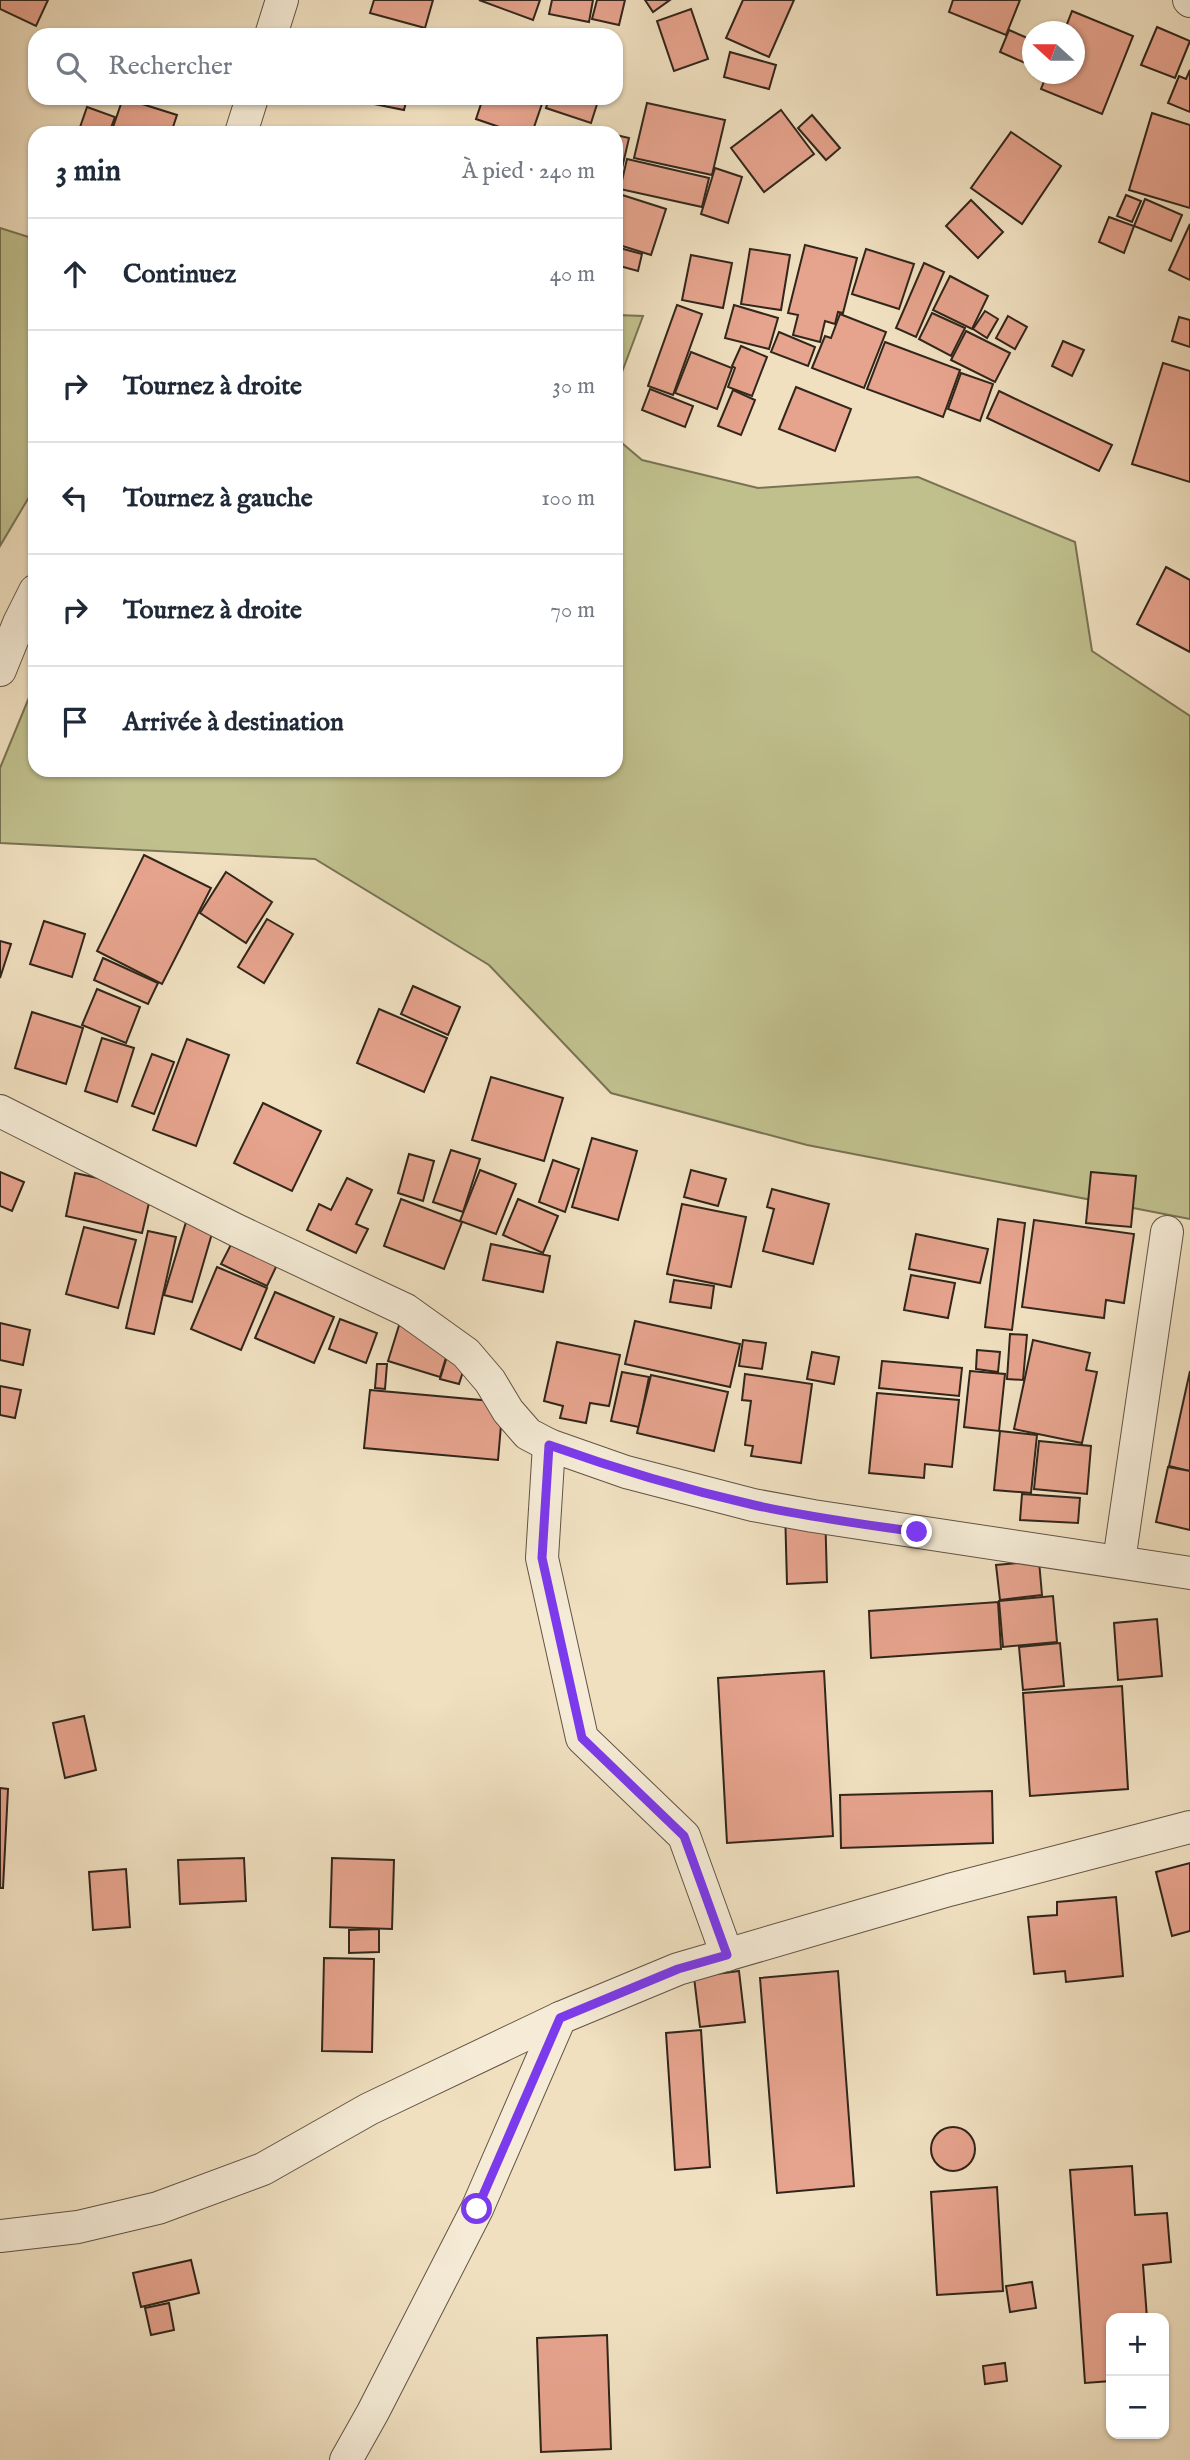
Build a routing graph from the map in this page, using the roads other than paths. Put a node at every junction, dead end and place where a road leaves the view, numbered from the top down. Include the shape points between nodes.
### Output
1 (282, 0) edge
2 (273, 28) edge
3 (250, 105) edge
4 (243, 126) edge
5 (28, 605) edge
6 (0, 670) edge
7 (0, 1111) edge
8 (1167, 1231) dead end
9 (549, 1445) junction
10 (1119, 1561) junction
11 (1190, 1573) edge
12 (1190, 1827) edge
13 (727, 1955) junction
14 (560, 2018) junction
15 (0, 2236) edge
16 (346, 2460) edge

1 - 2 street
3 - 4 street
5 - 6 street
7 - 9 street via 406,1311 466,1353 528,1434
8 - 10 street
9 - 10 street via 626,1472 813,1517
9 - 13 street via 542,1558 582,1738 684,1836
10 - 11 street
12 - 13 street
13 - 14 street via 678,1969
14 - 15 street via 369,2109 263,2169 158,2208 78,2227
14 - 16 street via 477,2209

